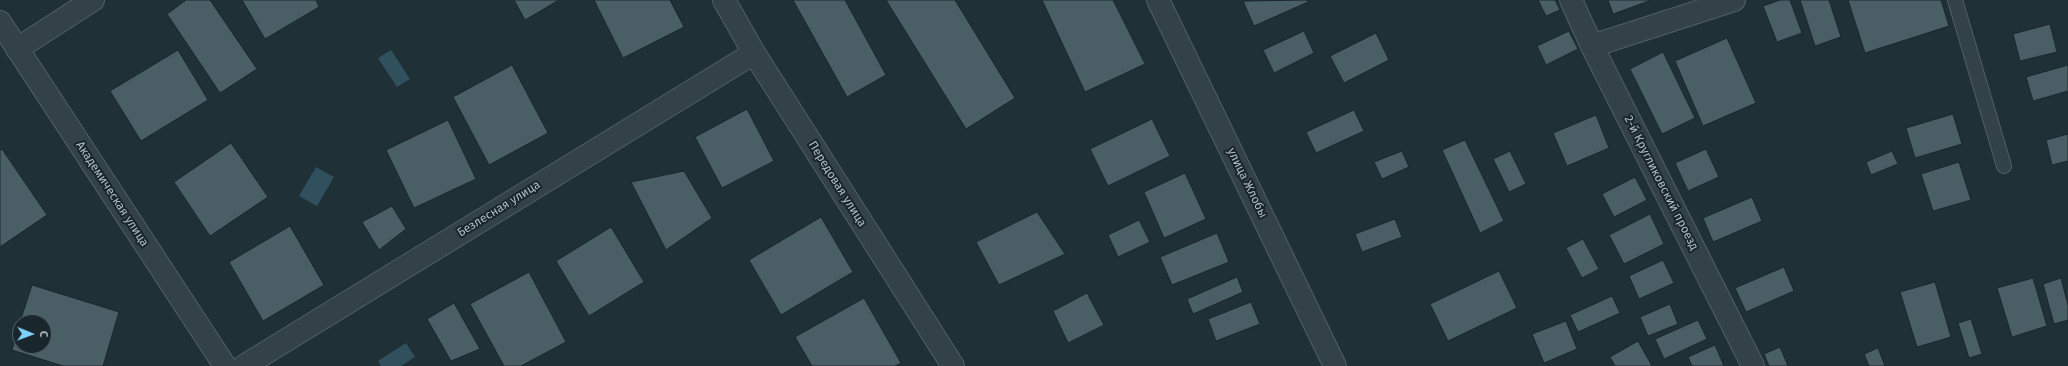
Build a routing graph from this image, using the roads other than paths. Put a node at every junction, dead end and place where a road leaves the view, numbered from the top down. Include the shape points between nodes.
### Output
1 (93, 0) edge
2 (724, 0) edge
3 (1158, 0) edge
4 (1572, 0) edge
5 (1734, 0) edge
6 (1955, 0) edge
7 (0, 22) edge
8 (1592, 46) junction
9 (17, 49) junction
10 (754, 53) junction
11 (2004, 166) dead end
12 (225, 366) edge
13 (244, 366) edge
14 (953, 366) edge
15 (1335, 366) edge
16 (1753, 366) edge

1 - 9 street
2 - 10 street, Передовая улица
3 - 15 street, улица Жлобы
4 - 8 street, 2-й Кругликовский проезд
5 - 8 street
6 - 11 lane
7 - 9 street, Академическая улица
8 - 16 street, 2-й Кругликовский проезд
9 - 12 street, Академическая улица
10 - 13 street, Безлесная улица
10 - 14 street, Передовая улица

